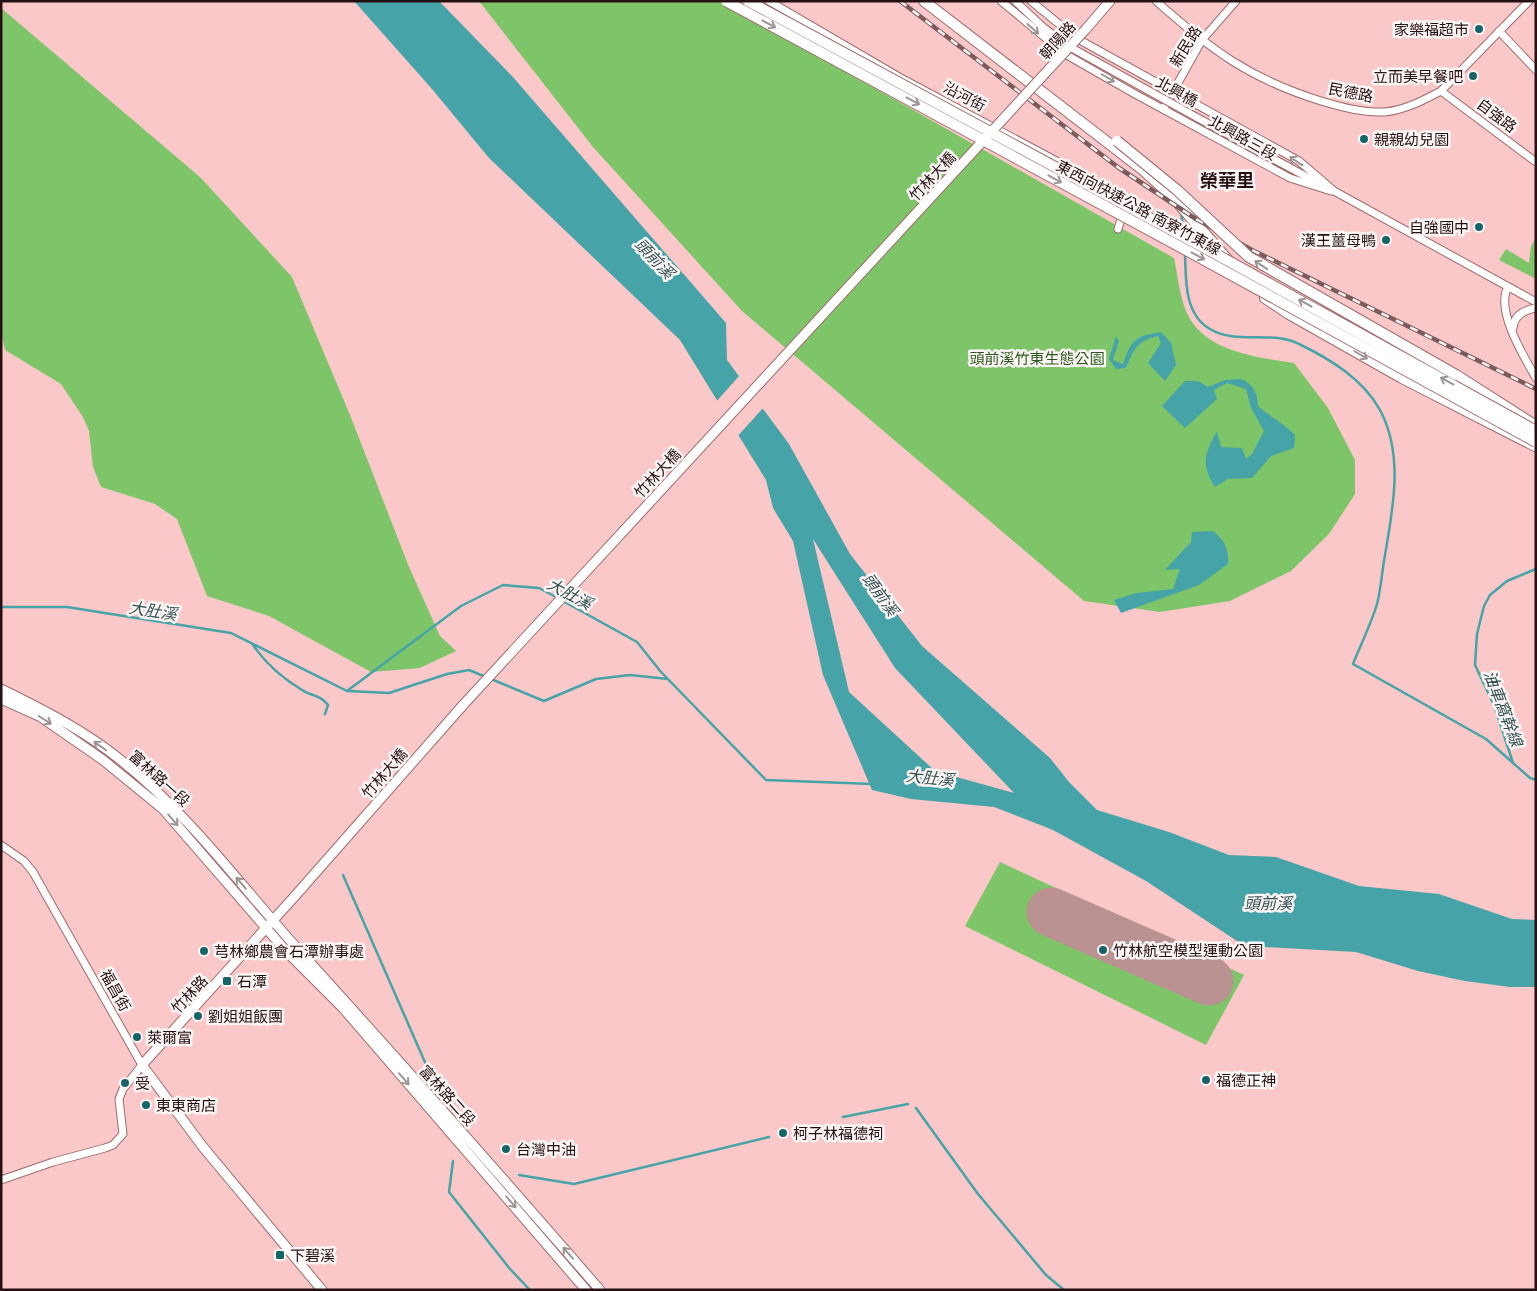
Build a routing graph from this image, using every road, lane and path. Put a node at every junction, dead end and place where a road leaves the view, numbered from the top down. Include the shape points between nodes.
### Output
1 (726, 1) edge
2 (748, 1) edge
3 (769, 1) edge
4 (924, 1) edge
5 (934, 1) edge
6 (1001, 1) edge
7 (1015, 1) edge
8 (1031, 1) edge
9 (1110, 1) edge
10 (1156, 1) edge
11 (1236, 1) edge
12 (1529, 1) edge
13 (1499, 32) junction
14 (1202, 40) junction
15 (1067, 51) junction
16 (1017, 68) junction
17 (1536, 70) edge
18 (1044, 74) joint
19 (1441, 90) junction
20 (1173, 93) junction
21 (1163, 109) junction
22 (1536, 162) edge
23 (1334, 191) junction
24 (1118, 229) dead end
25 (1508, 287) junction
26 (1536, 302) edge
27 (1536, 308) edge
28 (1513, 331) junction
29 (1536, 378) edge
30 (1536, 426) edge
31 (1536, 431) edge
32 (1536, 442) edge
33 (1536, 446) edge
34 (1, 689) edge
35 (1, 699) edge
36 (1, 845) edge
37 (295, 896) joint
38 (269, 924) junction
39 (142, 1065) junction
40 (474, 1153) junction
41 (1, 1180) edge
42 (322, 1290) edge
43 (586, 1290) edge
44 (600, 1290) edge

1 -> 32 highway, 東西向快速公路 南寮竹東線, bridge
31 -> 2 highway, 東西向快速公路 南寮竹東線, bridge
3 - 24 street, 沿河街 via 899,77 1120,195 1123,212
4 - 16 highway
5 - 16 highway
6 -> 15 street
7 - 15 street, 北興橋
8 - 20 street, 北興路三段 via 1076,38
9 - 15 main road, 朝陽路, bridge
10 - 14 street, 民德路
11 - 14 street, 新民路
12 - 13 street, 民德路
13 - 17 street
13 - 19 street, 民德路
14 - 19 street, 民德路 via 1258,78 1294,93 1360,110 1385,112 1404,108
14 - 20 street, 新民路
15 - 18 main road, 朝陽路, bridge
15 -> 21 street, 北興路三段
15 - 23 street, 北興橋, bridge
30 -> 16 highway, bridge via 1456,375 1249,257 1149,165
16 -> 33 highway, bridge via 1172,196 1239,274 1267,299 1402,378
18 - 37 main road, 竹林大橋, bridge via 464,704
19 - 22 street, 自強路
20 - 21 street, 新民路
23 -> 20 street, 北興路三段 via 1299,161
21 - 23 street, 北興路三段 via 1290,178
23 - 25 street, 北興路三段
25 - 26 street, 北興路三段
25 - 28 street via 1504,301
27 - 28 street via 1518,316
28 - 29 street
38 -> 34 main road, 富林路一段 via 190,824 122,762 58,716
35 -> 38 main road, 富林路一段 via 41,717 103,760 163,809
36 - 39 street, 福昌街 via 24,861 33,872
37 - 38 main road, 竹林路
38 - 39 main road, 竹林路
38 - 40 main road, 富林路二段
39 - 41 street, 竹林路 via 119,1099 123,1134 113,1146
39 - 42 main road, 福昌街 via 203,1148
40 -> 43 main road, 富林路二段
44 -> 40 main road, 富林路二段

